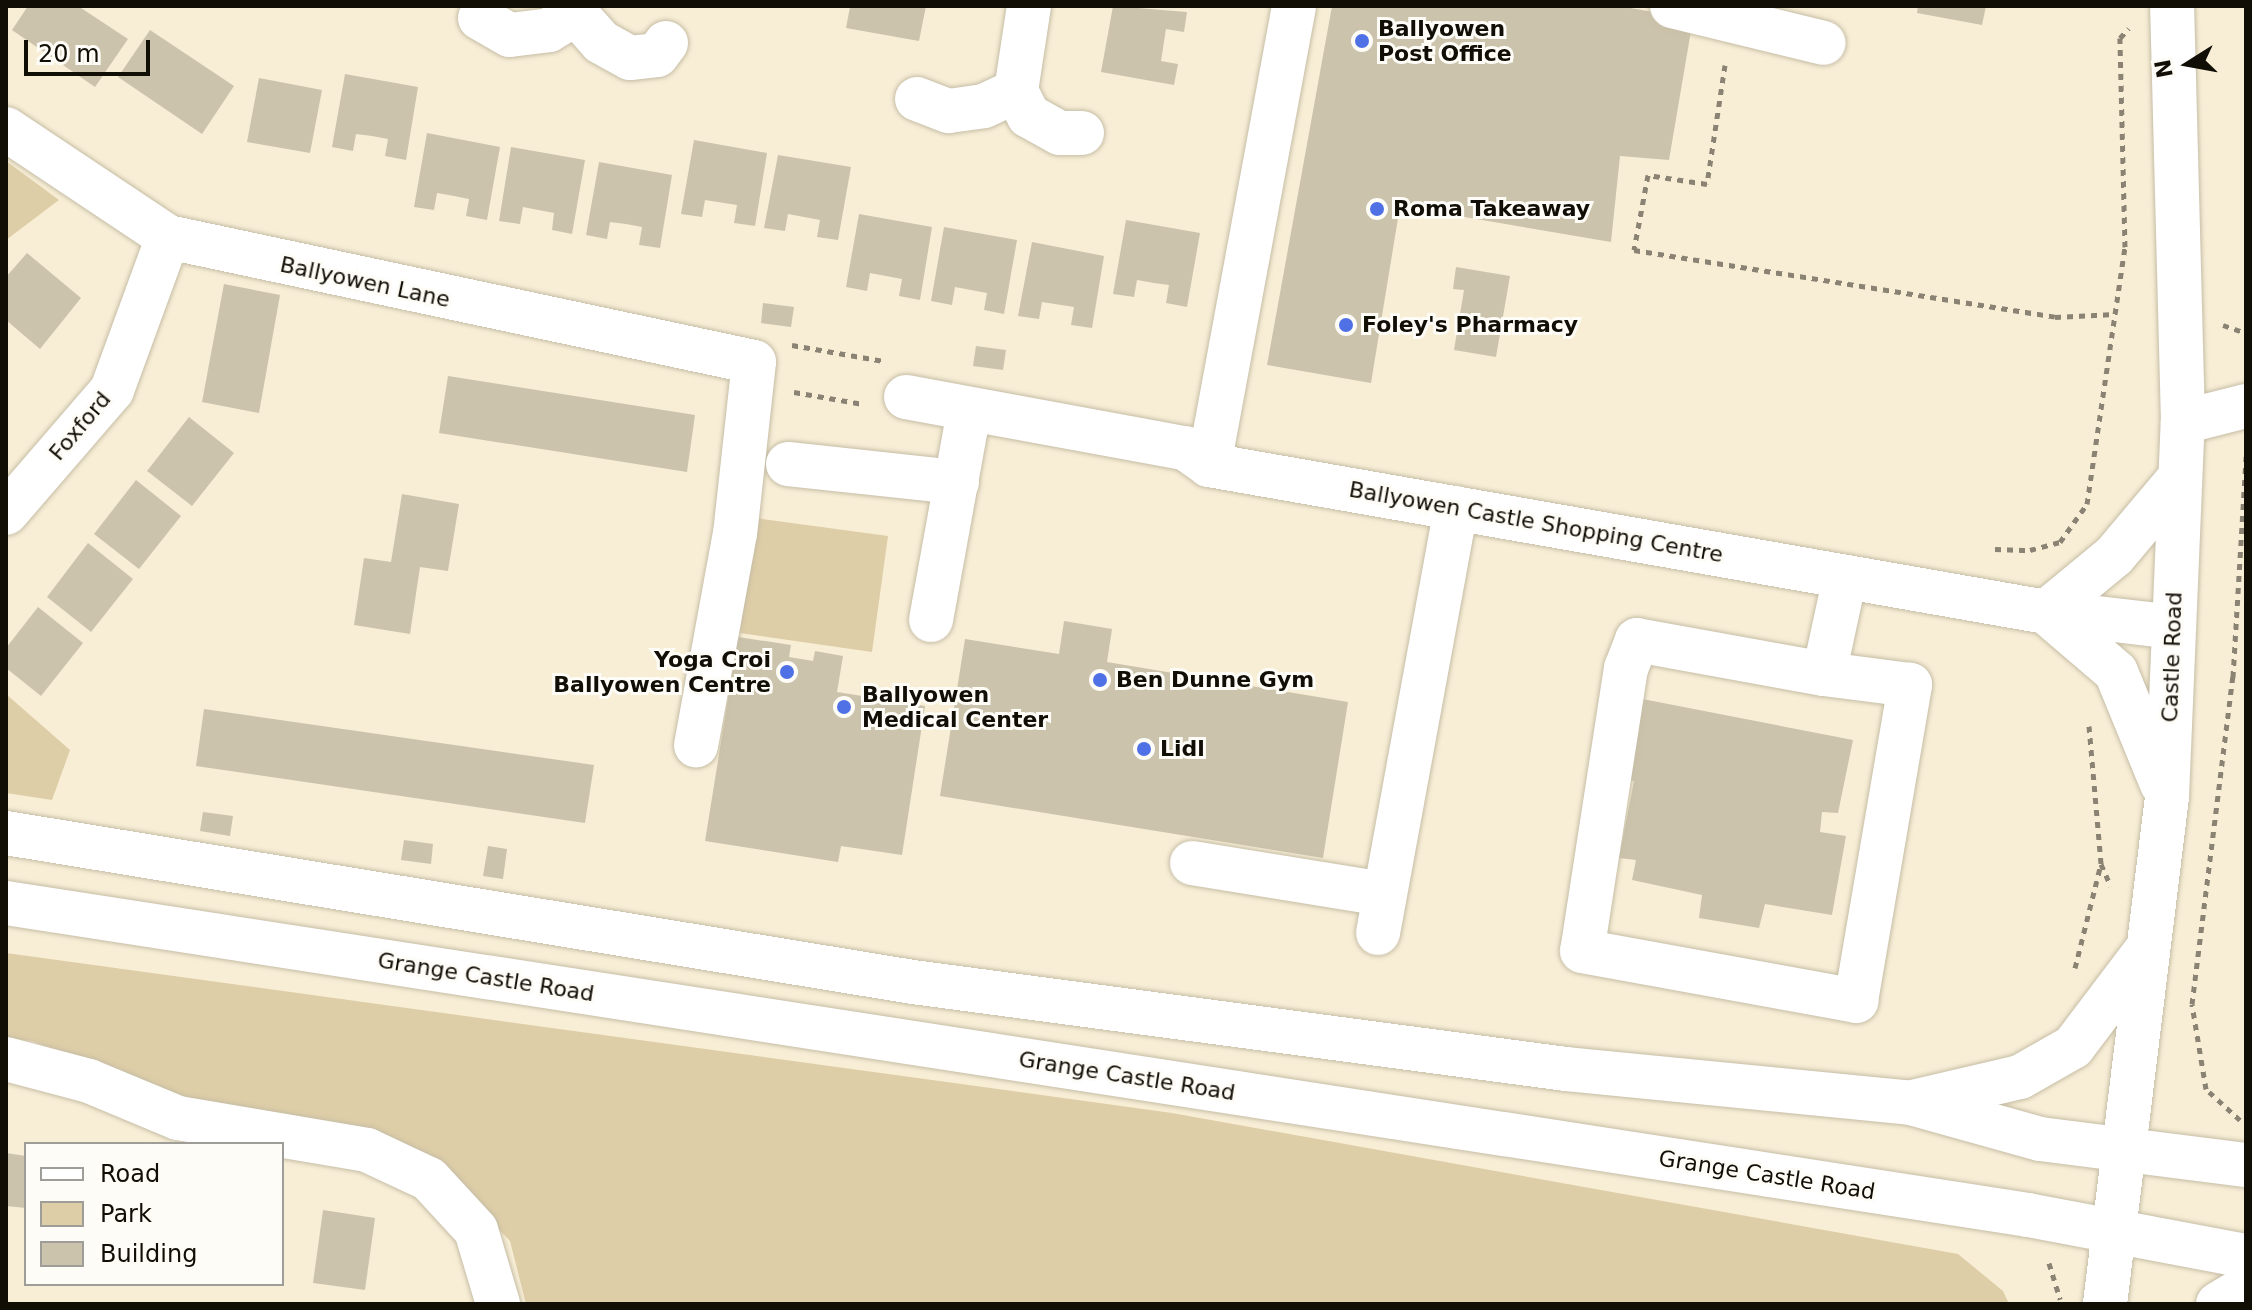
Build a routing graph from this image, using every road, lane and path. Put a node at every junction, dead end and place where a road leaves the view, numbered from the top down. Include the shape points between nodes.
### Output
1 (1029, 6) edge
2 (1294, 6) edge
3 (1672, 6) edge
4 (2172, 6) edge
5 (576, 10) edge
6 (480, 18) dead end
7 (2120, 38) dead end
8 (666, 43) dead end
9 (1824, 43) dead end
10 (1725, 65) dead end
11 (1016, 91) junction
12 (917, 99) dead end
13 (6, 129) edge
14 (1082, 133) dead end
15 (168, 237) junction
16 (2115, 314) junction
17 (2218, 323) dead end
18 (2246, 333) edge
19 (768, 376) junction
20 (887, 401) joint
21 (2246, 406) edge
22 (969, 411) junction
23 (2183, 422) junction
24 (2246, 456) edge
25 (788, 464) dead end
26 (1209, 465) junction
27 (2178, 480) junction
28 (957, 482) junction
29 (1456, 508) junction
30 (6, 513) edge
31 (1995, 549) dead end
32 (1845, 577) junction
33 (2046, 612) junction
34 (931, 620) dead end
35 (2173, 627) junction
36 (1824, 674) junction
37 (2086, 709) dead end
38 (696, 745) dead end
39 (2167, 797) junction
40 (6, 833) edge
41 (1192, 863) dead end
42 (6, 903) edge
43 (2147, 949) junction
44 (2073, 972) dead end
45 (6, 1059) edge
46 (1911, 1103) junction
47 (2246, 1127) edge
48 (2125, 1149) junction
49 (2246, 1165) edge
50 (2114, 1232) junction
51 (2246, 1256) edge
52 (2246, 1287) edge
53 (498, 1304) edge
54 (2105, 1304) edge
55 (2218, 1304) edge

1 - 11 street
2 - 26 street
3 - 9 street
4 - 23 street, Castle Road
5 - 6 street via 549,30 510,35
5 - 8 street via 601,42 630,58 657,55
7 - 16 path via 2125,247
10 - 16 path via 1707,184 1648,175 1634,250 2055,317
11 - 12 street via 984,106 949,111
11 - 14 street via 1029,116 1060,133
13 - 15 street, Ballyowen Lane
15 - 19 street, Ballyowen Lane
15 - 30 street, Foxford via 112,390
16 - 31 path via 2087,504 2060,542 2030,550
17 - 18 path
19 - 20 path
19 - 38 street
20 - 22 street, Ballyowen Castle Shopping Centre
21 - 23 street
22 - 26 street, Ballyowen Castle Shopping Centre via 1185,448
22 - 28 street
23 - 27 street, Castle Road
24 - 47 path via 2233,677 2192,1004 2206,1089
25 - 28 street
26 - 29 street, Ballyowen Castle Shopping Centre
27 - 33 street via 2114,556
27 - 35 street, Castle Road
28 - 34 street
29 - 32 street, Ballyowen Castle Shopping Centre
29 - 41 street via 1381,913
32 - 33 street, Ballyowen Castle Shopping Centre
32 - 36 street
33 - 35 street, Ballyowen Castle Shopping Centre
33 - 39 street via 2116,672
35 - 39 street, Castle Road
36 - 36 street via 1910,685 1856,1001 1582,951 1626,668 1637,640
37 - 44 path via 2101,864
39 - 43 street, Castle Road
40 - 46 street via 913,982 1566,1069
42 - 50 street, Grange Castle Road
43 - 46 street via 2073,1047 2020,1077
43 - 48 street, Castle Road
45 - 53 street via 89,1081 178,1118 367,1150 429,1179 476,1230
46 - 48 street via 2040,1139
48 - 49 street
48 - 50 street, Castle Road
50 - 51 street, Grange Castle Road
50 - 54 street, Castle Road
52 - 55 street

